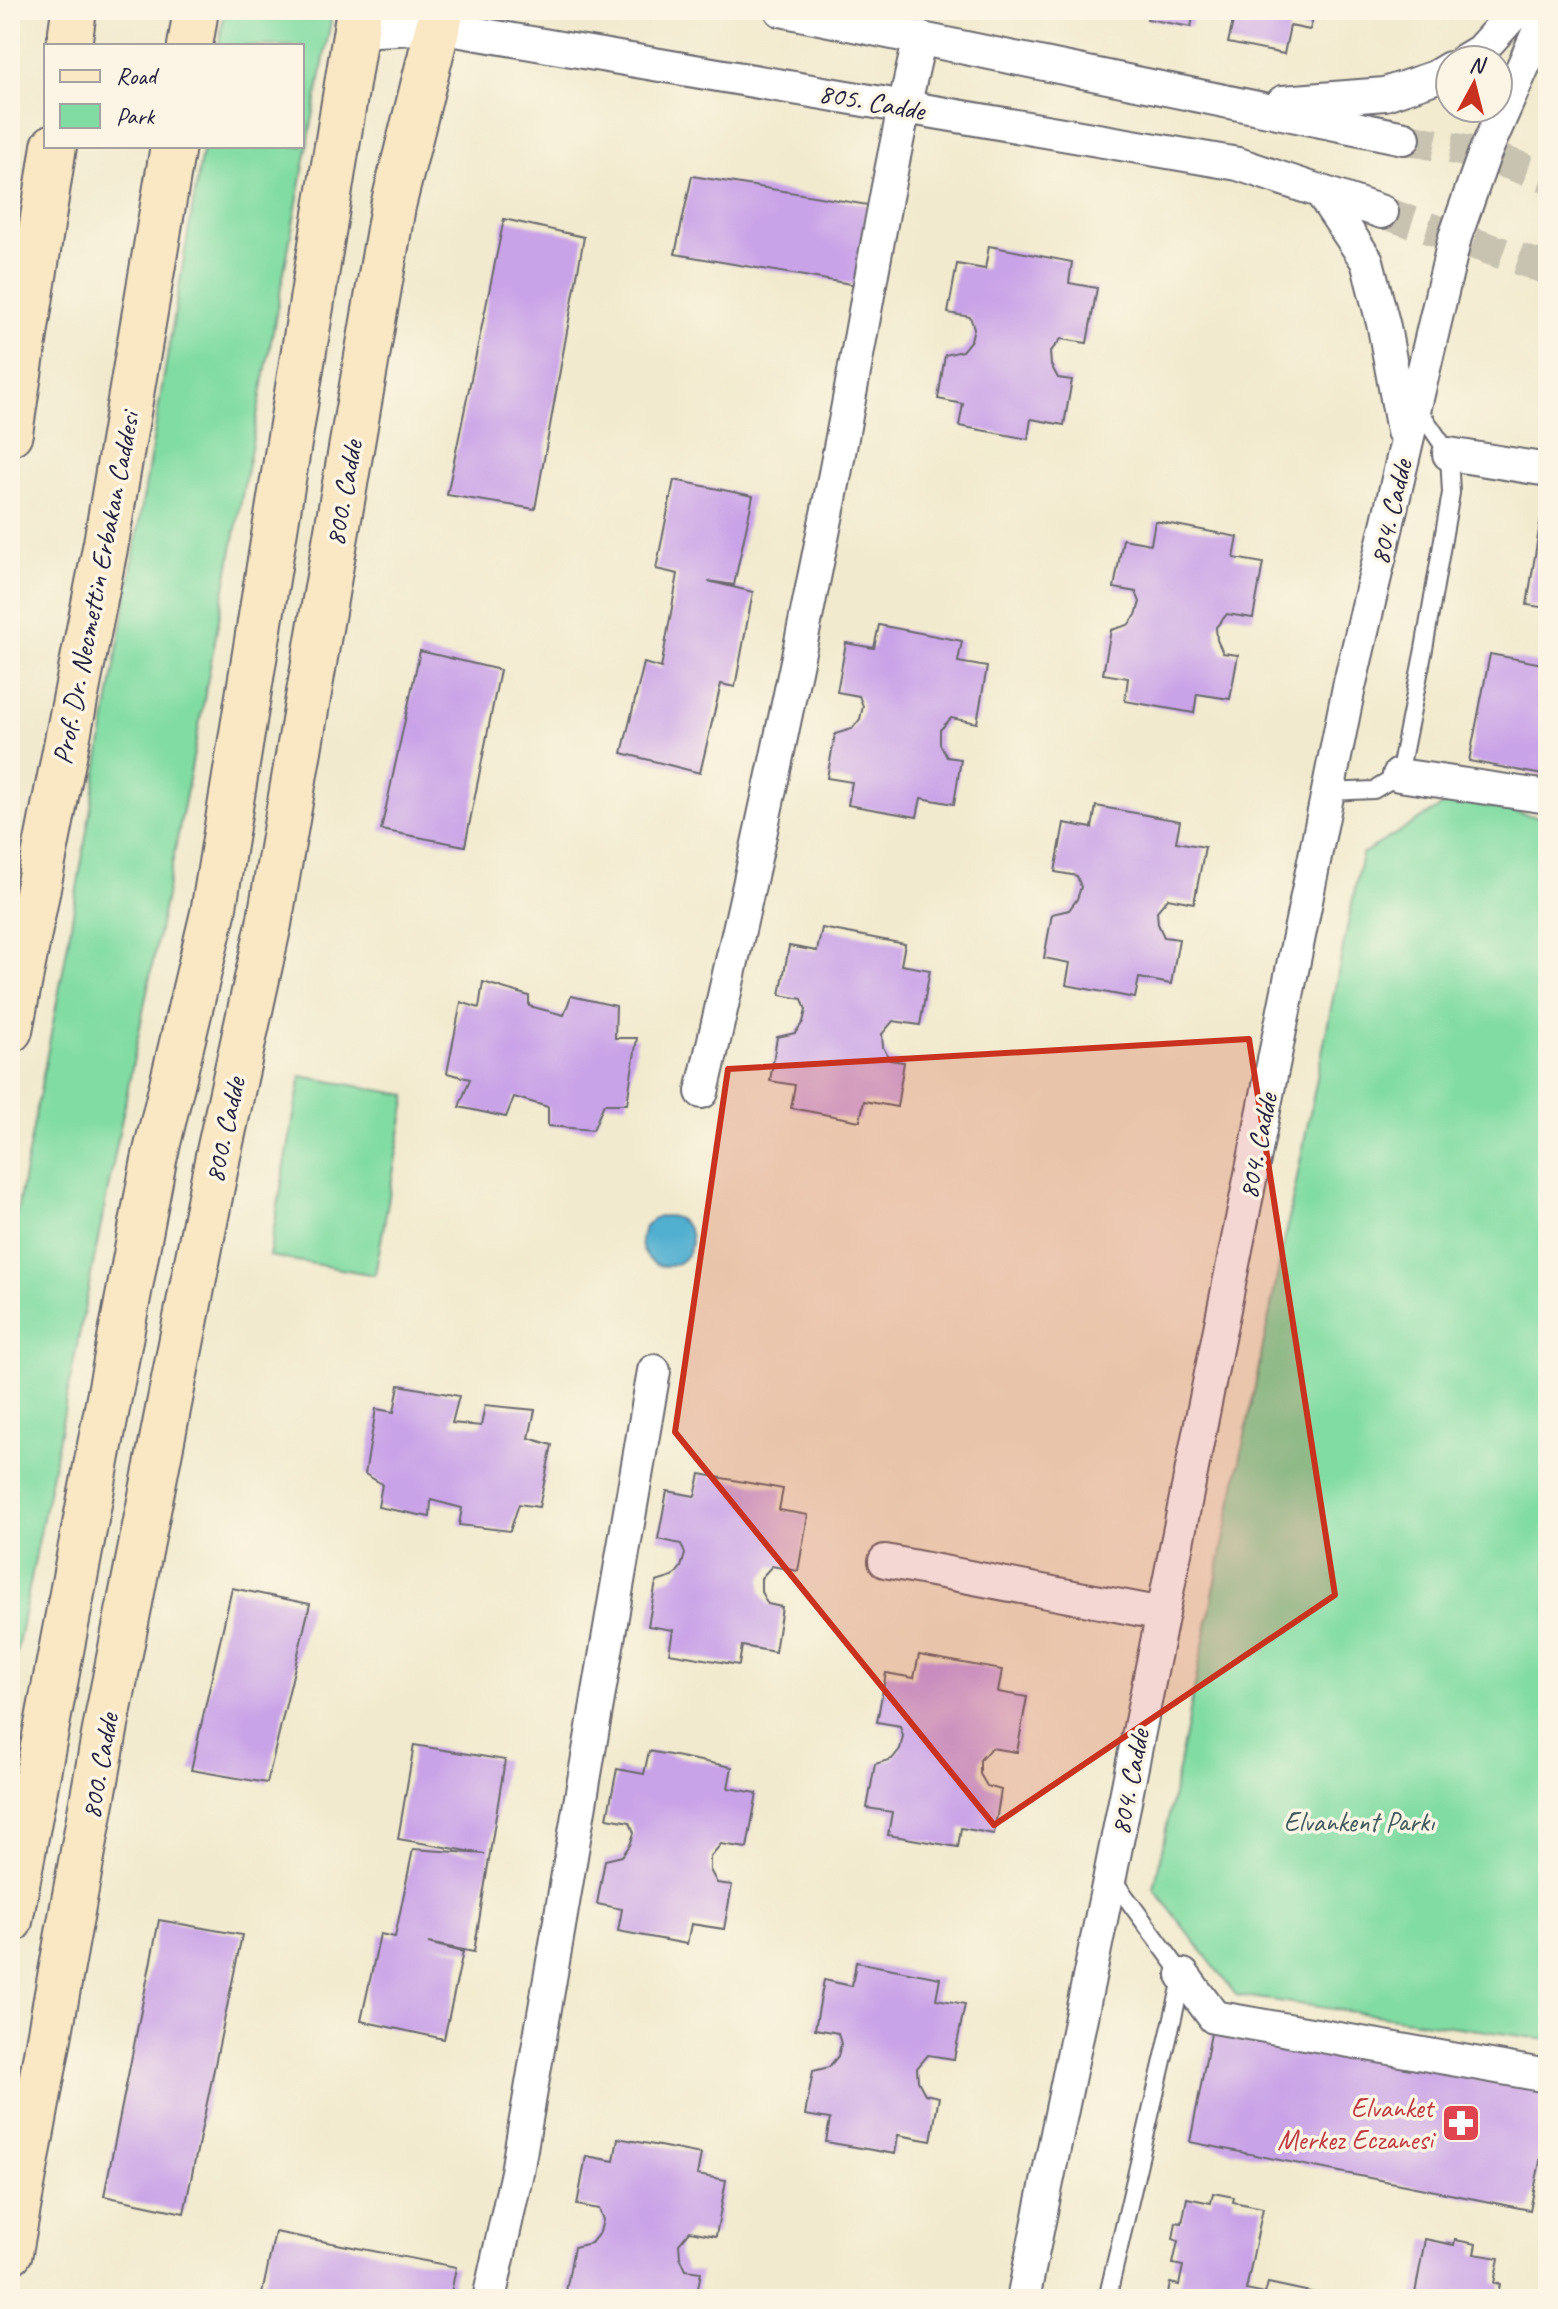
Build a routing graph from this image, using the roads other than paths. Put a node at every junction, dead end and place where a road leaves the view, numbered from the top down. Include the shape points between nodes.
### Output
1 (74, 10) edge
2 (196, 10) edge
3 (781, 10) edge
4 (1517, 10) edge
5 (1548, 10) edge
6 (440, 19) edge
7 (357, 21) edge
8 (920, 38) junction
9 (69, 44) edge
10 (190, 44) edge
11 (1486, 44) edge
12 (1434, 77) edge
13 (1246, 105) junction
14 (904, 107) junction
15 (1404, 138) tunnel mouth
16 (54, 148) edge
17 (173, 148) edge
18 (1321, 192) junction
19 (1382, 212) tunnel mouth
20 (1415, 404) junction
21 (10, 433) edge
22 (1406, 446) junction
23 (1449, 454) junction
24 (1548, 470) edge
25 (1399, 775) junction
26 (1328, 792) junction
27 (1548, 797) edge
28 (10, 1030) edge
29 (702, 1092) dead end
30 (654, 1371) dead end
31 (885, 1561) dead end
32 (1163, 1614) junction
33 (1110, 1876) junction
34 (10, 1921) edge
35 (1183, 1975) junction
36 (1548, 2076) edge
37 (10, 2252) edge
38 (489, 2299) edge
39 (1023, 2299) edge
40 (1107, 2299) edge

1 - 9 street
2 - 10 street
3 - 8 street
4 - 11 street
5 - 20 street, 804. Cadde via 1484,155 1455,237
6 - 7 street, 805. Cadde
6 - 14 street, 805. Cadde
6 - 37 street, 800. Cadde via 393,206 269,924 144,1529
7 - 34 street, 800. Cadde via 213,913 154,1160
8 - 13 street
8 - 14 street
12 - 13 street via 1385,94
13 - 15 street
14 - 18 street, 805. Cadde via 1238,164
14 - 29 street via 832,489
16 - 21 street
17 - 28 street, Prof. Dr. Necmettin Erbakan Caddesi via 106,543
18 - 19 street, 805. Cadde
18 - 22 street via 1367,261
20 - 22 street, 804. Cadde
20 - 23 lane
22 - 26 street, 804. Cadde
23 - 24 street
23 - 25 lane via 1451,493
25 - 26 lane via 1374,790
25 - 27 street
26 - 32 street, 804. Cadde
30 - 38 street via 517,2172
31 - 32 street
32 - 33 street, 804. Cadde
33 - 35 lane
33 - 39 street, 804. Cadde
35 - 36 street via 1214,2017
35 - 40 lane

